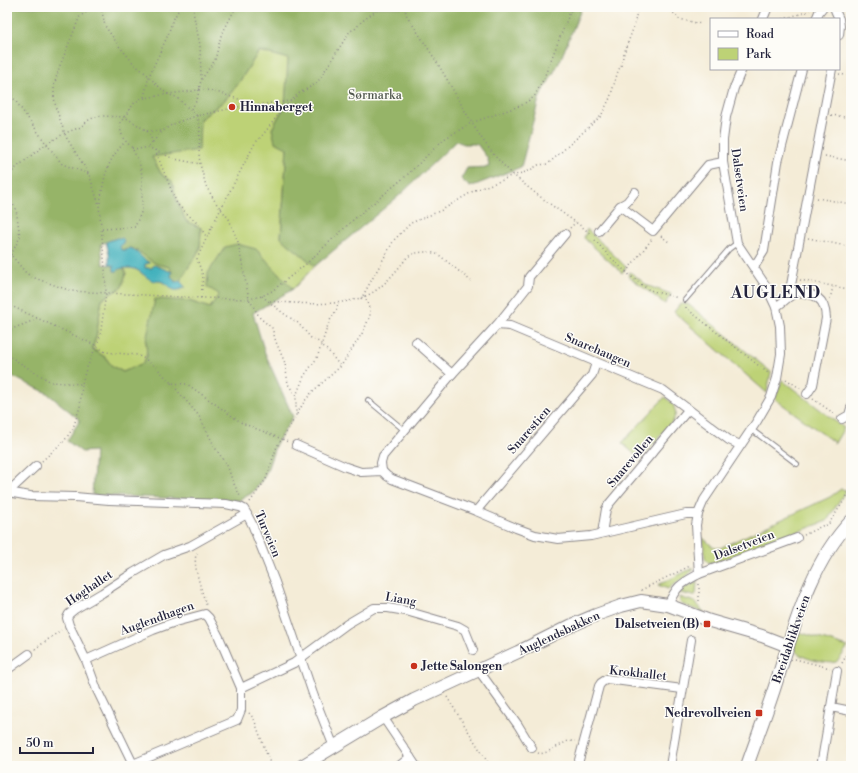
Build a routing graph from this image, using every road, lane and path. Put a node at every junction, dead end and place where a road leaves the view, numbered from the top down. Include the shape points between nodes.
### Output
1 (96, 7) edge
2 (101, 7) edge
3 (180, 7) edge
4 (192, 7) edge
5 (236, 7) edge
6 (381, 7) edge
7 (405, 7) edge
8 (572, 7) edge
9 (638, 7) edge
10 (663, 7) edge
11 (768, 7) edge
12 (835, 10) dead end
13 (820, 13) edge
14 (763, 18) edge
15 (786, 18) edge
16 (839, 18) edge
17 (701, 24) dead end
18 (742, 70) edge
19 (802, 70) edge
20 (832, 71) edge
21 (850, 72) dead end
22 (149, 76) junction
23 (850, 76) edge
24 (201, 80) junction
25 (7, 89) edge
26 (199, 89) junction
27 (167, 94) junction
28 (144, 98) junction
29 (291, 101) junction
30 (256, 105) junction
31 (191, 109) junction
32 (824, 113) junction
33 (842, 113) dead end
34 (197, 116) junction
35 (841, 116) junction
36 (125, 117) junction
37 (851, 118) edge
38 (471, 122) junction
39 (147, 131) junction
40 (161, 131) junction
41 (65, 133) junction
42 (126, 142) junction
43 (152, 143) junction
44 (46, 144) junction
45 (148, 147) junction
46 (132, 148) junction
47 (156, 150) junction
48 (834, 154) dead end
49 (816, 155) junction
50 (846, 156) dead end
51 (833, 158) junction
52 (846, 160) junction
53 (851, 161) edge
54 (723, 162) junction
55 (200, 164) junction
56 (89, 174) junction
57 (515, 175) junction
58 (7, 177) edge
59 (635, 192) dead end
60 (7, 194) edge
61 (808, 196) junction
62 (826, 196) dead end
63 (825, 199) junction
64 (850, 200) dead end
65 (850, 203) edge
66 (100, 205) junction
67 (620, 206) junction
68 (221, 210) junction
69 (102, 229) junction
70 (599, 231) dead end
71 (653, 231) junction
72 (566, 234) dead end
73 (207, 237) junction
74 (800, 237) junction
75 (817, 237) dead end
76 (830, 239) dead end
77 (816, 240) junction
78 (841, 242) dead end
79 (737, 243) junction
80 (829, 243) junction
81 (840, 245) junction
82 (851, 247) edge
83 (7, 250) edge
84 (11, 255) junction
85 (7, 259) edge
86 (754, 267) junction
87 (626, 272) junction
88 (792, 278) junction
89 (471, 281) dead end
90 (851, 289) edge
91 (106, 293) junction
92 (364, 293) junction
93 (262, 296) junction
94 (366, 297) junction
95 (201, 298) junction
96 (249, 299) junction
97 (361, 299) junction
98 (685, 300) junction
99 (270, 301) junction
100 (784, 301) junction
101 (338, 302) junction
102 (7, 304) edge
103 (776, 307) junction
104 (37, 318) junction
105 (497, 325) junction
106 (7, 331) edge
107 (416, 342) dead end
108 (97, 346) junction
109 (322, 346) junction
110 (7, 355) edge
111 (596, 363) junction
112 (340, 366) junction
113 (452, 374) junction
114 (778, 375) junction
115 (171, 383) junction
116 (82, 384) junction
117 (807, 394) dead end
118 (296, 396) junction
119 (368, 400) dead end
120 (851, 408) edge
121 (688, 410) junction
122 (296, 416) junction
123 (842, 419) dead end
124 (751, 429) junction
125 (404, 430) junction
126 (282, 439) junction
127 (296, 445) joint
128 (740, 446) junction
129 (797, 464) dead end
130 (36, 466) joint
131 (382, 471) junction
132 (851, 490) edge
133 (8, 492) edge
134 (476, 511) junction
135 (245, 512) junction
136 (698, 514) junction
137 (851, 521) edge
138 (602, 533) junction
139 (206, 537) junction
140 (797, 538) joint
141 (700, 562) junction
142 (699, 574) junction
143 (640, 590) dead end
144 (699, 601) dead end
145 (668, 605) junction
146 (209, 618) junction
147 (69, 625) junction
148 (691, 640) dead end
149 (788, 646) junction
150 (851, 648) edge
151 (473, 650) dead end
152 (850, 653) edge
153 (29, 654) joint
154 (793, 658) dead end
155 (301, 659) junction
156 (86, 660) junction
157 (480, 669) junction
158 (7, 670) edge
159 (837, 670) junction
160 (441, 686) junction
161 (241, 688) junction
162 (682, 689) junction
163 (242, 706) junction
164 (831, 707) junction
165 (851, 711) edge
166 (383, 717) junction
167 (583, 743) junction
168 (334, 747) junction
169 (532, 748) joint
170 (410, 757) junction
171 (579, 760) dead end
172 (133, 765) edge
173 (271, 766) edge
174 (302, 766) edge
175 (399, 766) edge
176 (416, 766) edge
177 (490, 766) edge
178 (670, 766) edge
179 (747, 766) edge
180 (821, 766) edge

1 - 41 path via 80,16 54,86 56,108
2 - 22 path via 105,26 119,46
3 - 22 path
4 - 24 path via 200,45
5 - 24 path via 221,36 215,60
6 - 29 path via 350,31 317,83
7 - 38 path via 406,14 435,58
8 - 38 path via 534,97 522,105
9 - 57 path via 622,64 601,116 548,164 538,165
10 - 17 path via 679,19
11 - 14 street
12 - 16 street
13 - 15 path via 814,10
18 - 54 street, Dalsetveien via 726,117
19 - 86 street via 778,162 764,251
20 - 23 path
20 - 32 street
21 - 23 path
22 - 27 path
22 - 28 path
24 - 26 path
25 - 44 path
26 - 27 path
26 - 30 path
26 - 31 path via 195,105
27 - 28 path
27 - 31 path via 176,97
28 - 36 path via 135,102
29 - 30 path
29 - 68 path via 255,143
30 - 34 path
31 - 34 path
32 - 35 path
32 - 49 street
33 - 35 path
34 - 40 path
34 - 55 path via 200,127
35 - 37 path
36 - 39 path
36 - 41 path via 95,117 81,127
36 - 42 path via 120,127
38 - 57 path via 496,156
38 - 93 path via 444,139 306,264
39 - 40 path
39 - 43 path
40 - 43 path
41 - 44 path
41 - 56 path
42 - 46 path
42 - 66 path via 106,170
43 - 45 path
44 - 56 path via 62,164
44 - 58 path
45 - 46 path via 139,150
45 - 47 path
46 - 69 path via 142,175 142,210 135,227
47 - 55 path via 174,159
47 - 73 path via 177,204 198,224
48 - 51 path
49 - 51 path
49 - 61 street
50 - 52 path
51 - 52 path
52 - 53 path
54 - 71 street via 708,165
54 - 79 street, Dalsetveien
55 - 68 path via 206,186
56 - 66 path
57 - 87 path via 585,229
57 - 92 path via 475,190 442,210 411,223 394,240
59 - 67 street
60 - 84 path via 16,209 20,237
61 - 63 path
61 - 74 street
62 - 63 path
63 - 65 path
64 - 65 path
66 - 69 path
67 - 70 street
67 - 71 street
68 - 73 path
68 - 96 path via 229,219 238,242
69 - 91 path
71 - 87 path via 654,238
72 - 105 street via 529,277 528,286
73 - 95 path via 197,259 203,276
74 - 77 path
74 - 88 street
75 - 77 path
76 - 80 path
77 - 80 path
78 - 81 path
79 - 86 street, Dalsetveien
79 - 98 lane
80 - 81 path
81 - 82 path
83 - 84 path
84 - 85 path
84 - 91 path via 32,277 71,291
86 - 103 street, Dalsetveien
87 - 98 path via 648,289
88 - 90 path
88 - 100 street
89 - 94 path via 439,255 418,253 409,256 386,283
91 - 95 path
91 - 108 path
92 - 94 path
92 - 97 path
93 - 96 path
93 - 99 path
94 - 97 path
94 - 112 path via 370,311 369,321
95 - 96 path
96 - 118 path via 260,318 272,328 285,363 288,384
97 - 101 path
98 - 114 path via 686,308 771,375
99 - 101 path
99 - 109 path
100 - 103 street
100 - 117 street via 796,292 809,293 820,299 825,308 826,318 813,385
101 - 109 path
102 - 104 path
103 - 114 street, Dalsetveien via 781,354
104 - 106 path
104 - 108 path
105 - 111 street, Snarehaugen via 510,326
105 - 113 street
107 - 113 street
108 - 115 path via 105,352 137,355 145,359
108 - 116 path
109 - 112 path
109 - 118 path via 318,358 304,376
110 - 116 path via 51,382
111 - 121 street, Snarehaugen via 663,390
111 - 134 street, Snarestien via 592,375
112 - 122 path via 312,392
113 - 125 street
114 - 124 street, Dalsetveien via 771,397
115 - 126 path via 187,384 242,423
115 - 135 path via 199,416 228,467
116 - 130 path via 80,407 73,428 65,440
118 - 122 path
119 - 125 lane
120 - 123 street via 849,415
121 - 128 street, Snarehaugen
121 - 138 street, Snarevollen via 609,504
122 - 126 path
124 - 128 street, Dalsetveien
124 - 129 lane
125 - 131 street via 383,456
126 - 127 path
126 - 135 path via 266,479
127 - 131 street via 361,472
128 - 136 street, Dalsetveien via 704,500
130 - 133 street
131 - 134 street via 392,479
132 - 140 path via 828,525
133 - 135 street, Turveien via 30,496 226,504 237,505
134 - 138 street via 516,528 546,537 578,538
135 - 139 street, Høghallet
135 - 155 street, Turveien via 275,582
136 - 138 street via 686,514
136 - 141 street, Dalsetveien via 696,525
137 - 149 street, Breidablikkveien via 840,532 823,558 808,590
139 - 146 path via 195,556
139 - 147 street, Høghallet via 164,555 75,609 67,618
140 - 142 street, Dalsetveien
141 - 142 street, Dalsetveien
141 - 143 path
142 - 144 path
142 - 145 street, Dalsetveien via 679,586
145 - 149 street, Auglendsbakken
145 - 157 street, Auglendsbakken via 641,601 621,606
146 - 156 street, Auglendhagen via 202,614 176,622
146 - 161 street, Auglendhagen
147 - 153 path
147 - 156 street, Høghallet
148 - 162 street
149 - 179 street, Breidablikkveien
150 - 152 path
151 - 155 street, Liang via 465,630 458,626 406,611 374,608 347,624
152 - 159 path
153 - 158 street
154 - 159 path
155 - 161 street
155 - 168 street, Turveien
156 - 172 street, Høghallet via 97,690
157 - 160 street, Auglendsbakken
157 - 169 street
159 - 164 street
160 - 166 street, Auglendsbakken
160 - 177 path
161 - 163 street, Auglendhagen
162 - 167 street, Krokhallet via 604,680 599,686
162 - 178 street
163 - 172 street via 237,720
163 - 173 path via 254,719
164 - 165 street
164 - 180 street
166 - 168 street, Auglendsbakken
166 - 170 street
167 - 169 path via 568,741 540,754
167 - 171 street, Krokhallet
168 - 174 street, Auglendsbakken
170 - 175 street
170 - 176 street

